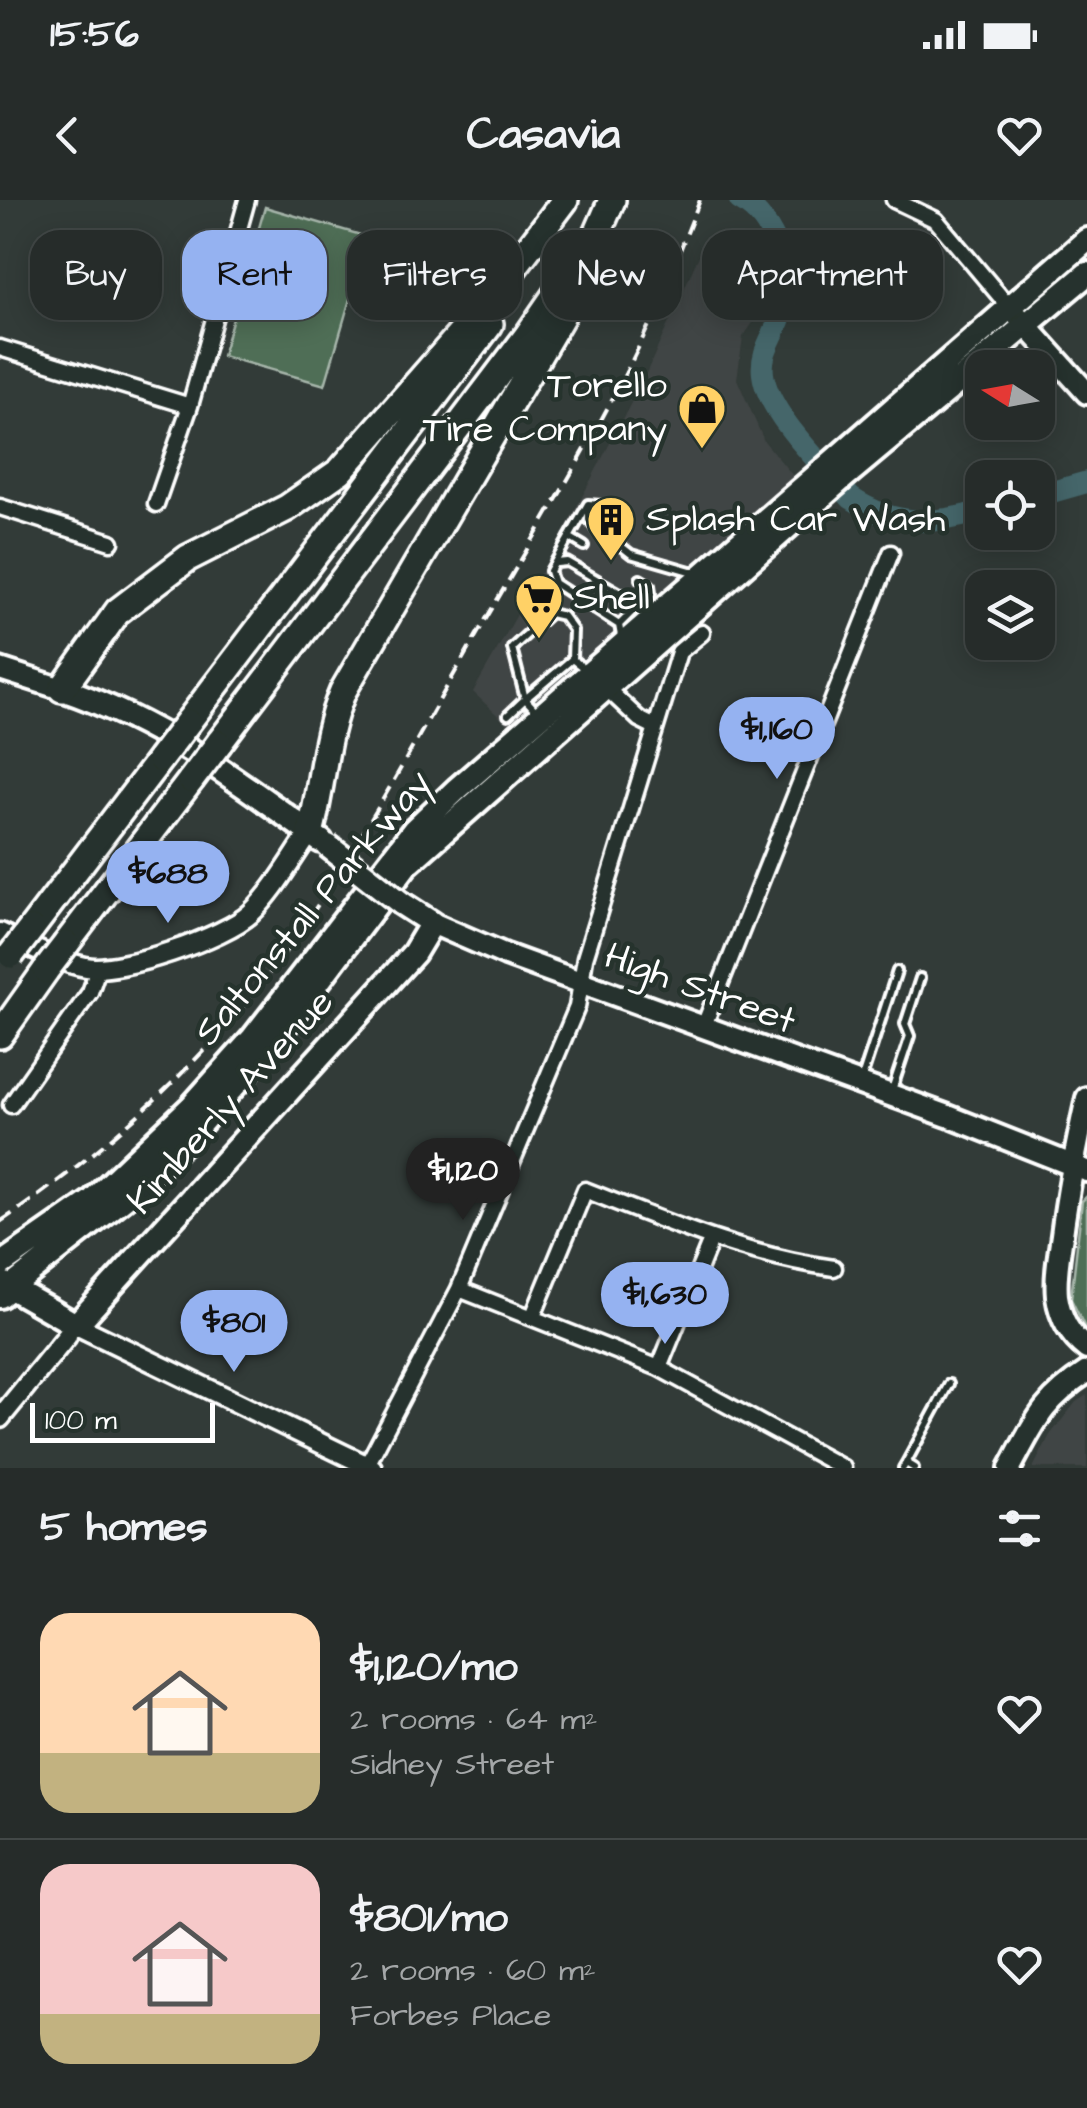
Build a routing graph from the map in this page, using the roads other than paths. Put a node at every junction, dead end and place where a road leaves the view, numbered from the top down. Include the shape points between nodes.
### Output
1 (246, 200) edge
2 (567, 200) edge
3 (612, 200) edge
4 (894, 200) edge
5 (1087, 240) edge
6 (1087, 274) edge
7 (1010, 308) junction
8 (1028, 326) junction
9 (0, 348) edge
10 (1087, 393) edge
11 (190, 406) junction
12 (833, 475) junction
13 (156, 504) dead end
14 (588, 504) junction
15 (0, 507) edge
16 (570, 537) junction
17 (612, 538) junction
18 (111, 542) dead end
19 (584, 546) dead end
20 (892, 552) dead end
21 (555, 563) junction
22 (703, 574) junction
23 (640, 579) dead end
24 (639, 604) junction
25 (702, 633) dead end
26 (621, 635) junction
27 (0, 669) edge
28 (589, 673) junction
29 (62, 689) junction
30 (533, 708) junction
31 (508, 715) dead end
32 (654, 727) junction
33 (319, 840) junction
34 (432, 923) junction
35 (4, 953) edge
36 (98, 969) junction
37 (897, 971) dead end
38 (920, 978) dead end
39 (582, 984) junction
40 (703, 1028) junction
41 (0, 1035) edge
42 (860, 1084) junction
43 (890, 1096) junction
44 (1087, 1098) edge
45 (11, 1104) dead end
46 (1080, 1168) edge
47 (711, 1240) junction
48 (0, 1265) edge
49 (834, 1268) dead end
50 (3, 1289) edge
51 (459, 1289) junction
52 (533, 1316) junction
53 (71, 1331) junction
54 (1087, 1348) edge
55 (659, 1368) junction
56 (1087, 1372) edge
57 (949, 1384) dead end
58 (0, 1418) edge
59 (908, 1466) edge
60 (370, 1467) edge
61 (843, 1468) edge
62 (1010, 1468) edge

1 - 11 street
2 - 29 highway via 484,308 340,471 287,508 188,558 118,611
2 - 35 highway, bridge via 502,308 31,929
3 - 33 highway via 561,317 343,692 328,736
3 - 41 highway, bridge via 527,336
4 - 7 street via 936,220
5 - 7 main road, Saltonstall Parkway
6 - 8 main road, Saltonstall Parkway
7 - 8 main road
7 - 12 main road, Saltonstall Parkway
8 - 10 main road
8 - 12 main road, Saltonstall Parkway
9 - 11 street
11 - 13 street
12 - 22 main road, Saltonstall Parkway
12 - 28 main road, Saltonstall Parkway
14 - 16 lane
14 - 17 lane via 589,520
14 - 17 lane via 601,504 612,520
15 - 18 street
16 - 19 lane
16 - 21 lane
17 - 22 lane via 631,554
20 - 40 street
21 - 24 lane via 567,562
21 - 26 lane via 554,584
22 - 26 main road, Saltonstall Parkway
23 - 24 lane via 651,593
24 - 26 lane
25 - 32 street via 678,652
26 - 28 main road, Saltonstall Parkway
27 - 29 main road
28 - 30 main road, Saltonstall Parkway
28 - 30 lane via 573,630 563,616 550,613 512,648
28 - 32 street
28 - 50 main road, Saltonstall Parkway via 406,865 269,1047 182,1144 133,1191
29 - 33 main road, High Street via 156,728
30 - 31 lane
30 - 48 main road, Saltonstall Parkway via 414,830 253,1038 163,1136 92,1201
32 - 39 street via 584,958
33 - 34 main road, High Street, bridge
33 - 36 street via 235,926 132,964
34 - 39 main road, High Street
34 - 53 main road, Kimberly Avenue via 414,952
35 - 36 street
36 - 45 street via 90,992
37 - 42 lane
38 - 43 lane
39 - 40 main road, High Street
39 - 51 street
40 - 42 main road, High Street
42 - 43 main road, High Street
43 - 46 main road, High Street
44 - 46 main road
46 - 54 main road via 1057,1298 1069,1331
47 - 49 street
47 - 52 street via 585,1190
47 - 55 street
50 - 53 main road
51 - 52 street
51 - 60 street
52 - 55 street
53 - 58 street, Kimberly Avenue
53 - 60 street
55 - 61 street
56 - 62 main road via 1051,1398
57 - 59 lane

